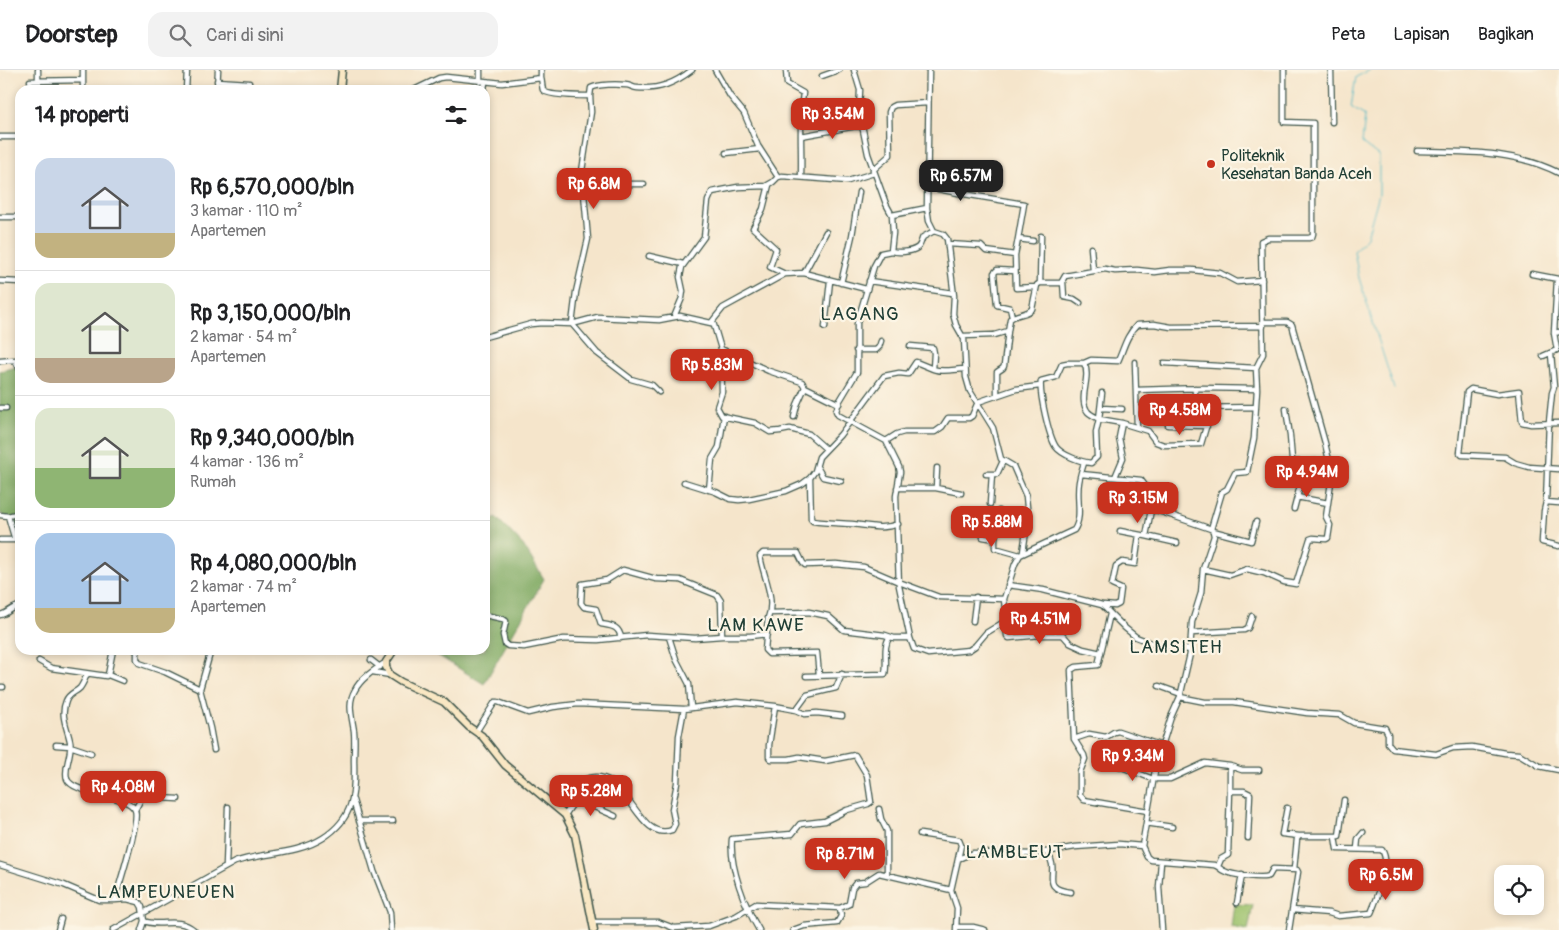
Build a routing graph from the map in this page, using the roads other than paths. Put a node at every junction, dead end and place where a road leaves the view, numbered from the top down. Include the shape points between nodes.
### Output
1 (38, 70) edge
2 (83, 70) edge
3 (187, 70) edge
4 (216, 70) edge
5 (342, 70) edge
6 (480, 70) edge
7 (541, 70) edge
8 (692, 70) edge
9 (716, 70) edge
10 (786, 70) edge
11 (839, 70) edge
12 (854, 70) edge
13 (930, 70) edge
14 (1284, 70) edge
15 (1331, 70) edge
16 (822, 76) dead end
17 (542, 78) junction
18 (83, 80) junction
19 (30, 81) dead end
20 (38, 81) junction
21 (217, 81) junction
22 (483, 82) junction
23 (249, 83) dead end
24 (83, 85) edge
25 (186, 85) edge
26 (215, 85) edge
27 (216, 85) edge
28 (341, 85) edge
29 (424, 85) edge
30 (483, 85) edge
31 (590, 96) junction
32 (928, 103) junction
33 (1332, 122) dead end
34 (862, 125) junction
35 (801, 136) junction
36 (0, 137) edge
37 (15, 138) edge
38 (760, 150) junction
39 (1417, 151) dead end
40 (726, 153) dead end
41 (958, 170) dead end
42 (873, 172) junction
43 (1559, 173) edge
44 (778, 177) junction
45 (801, 177) junction
46 (582, 184) junction
47 (644, 184) dead end
48 (770, 185) junction
49 (928, 188) junction
50 (859, 192) dead end
51 (958, 193) junction
52 (927, 208) junction
53 (892, 215) junction
54 (0, 217) edge
55 (15, 217) edge
56 (934, 231) junction
57 (826, 232) dead end
58 (1041, 236) dead end
59 (1018, 238) junction
60 (1033, 241) dead end
61 (948, 244) junction
62 (1091, 248) dead end
63 (891, 252) junction
64 (649, 256) dead end
65 (1015, 256) junction
66 (684, 264) junction
67 (1015, 270) junction
68 (1093, 270) junction
69 (804, 273) junction
70 (785, 274) junction
71 (1532, 274) dead end
72 (1558, 279) edge
73 (1262, 280) junction
74 (830, 281) junction
75 (868, 281) junction
76 (0, 282) edge
77 (15, 282) edge
78 (1063, 282) junction
79 (841, 283) junction
80 (1040, 283) junction
81 (1035, 287) junction
82 (866, 289) junction
83 (953, 292) junction
84 (1558, 292) edge
85 (1080, 303) dead end
86 (674, 317) junction
87 (1012, 317) junction
88 (713, 322) junction
89 (572, 324) junction
90 (1263, 324) junction
91 (826, 328) dead end
92 (1008, 331) junction
93 (1557, 332) edge
94 (490, 336) edge
95 (963, 336) junction
96 (882, 341) dead end
97 (910, 346) dead end
98 (722, 349) junction
99 (856, 350) junction
100 (1551, 354) junction
101 (1543, 356) dead end
102 (15, 360) edge
103 (0, 361) edge
104 (1135, 362) dead end
105 (1084, 363) junction
106 (1164, 363) dead end
107 (1256, 368) junction
108 (933, 369) junction
109 (965, 369) junction
110 (1040, 386) junction
111 (805, 387) junction
112 (1195, 388) junction
113 (1257, 388) junction
114 (1556, 389) edge
115 (1136, 390) junction
116 (659, 392) dead end
117 (1102, 393) dead end
118 (997, 395) junction
119 (978, 402) junction
120 (839, 404) junction
121 (1212, 407) junction
122 (1256, 407) junction
123 (1101, 408) junction
124 (1196, 408) junction
125 (1122, 409) dead end
126 (1138, 409) junction
127 (1286, 409) dead end
128 (724, 416) junction
129 (794, 418) dead end
130 (1099, 419) junction
131 (850, 422) junction
132 (1549, 422) junction
133 (1122, 423) junction
134 (1559, 423) edge
135 (1168, 426) dead end
136 (1207, 426) junction
137 (1137, 427) junction
138 (886, 440) junction
139 (826, 449) junction
140 (1003, 461) junction
141 (1329, 461) junction
142 (1084, 462) junction
143 (816, 466) junction
144 (937, 468) dead end
145 (1548, 468) junction
146 (1559, 469) edge
147 (986, 474) dead end
148 (992, 474) junction
149 (1081, 474) junction
150 (810, 478) junction
151 (1115, 478) junction
152 (841, 481) dead end
153 (684, 482) dead end
154 (1301, 482) dead end
155 (897, 488) junction
156 (936, 488) junction
157 (709, 490) junction
158 (961, 494) dead end
159 (1297, 497) junction
160 (1546, 502) junction
161 (1328, 503) junction
162 (1559, 503) edge
163 (990, 504) dead end
164 (1294, 509) dead end
165 (1151, 510) junction
166 (999, 511) dead end
167 (15, 514) edge
168 (0, 515) edge
169 (8, 516) junction
170 (985, 517) dead end
171 (1256, 522) dead end
172 (898, 524) junction
173 (1212, 530) junction
174 (1120, 531) dead end
175 (1139, 534) junction
176 (15, 535) edge
177 (1146, 536) junction
178 (995, 539) junction
179 (0, 540) edge
180 (15, 541) edge
181 (1177, 543) dead end
182 (1559, 546) edge
183 (1022, 553) junction
184 (1202, 569) junction
185 (899, 582) junction
186 (1008, 585) junction
187 (976, 597) junction
188 (1004, 599) junction
189 (15, 607) edge
190 (1106, 609) junction
191 (770, 613) junction
192 (0, 615) edge
193 (1252, 616) dead end
194 (490, 617) edge
195 (1006, 619) junction
196 (973, 621) dead end
197 (1192, 633) junction
198 (767, 634) junction
199 (722, 636) junction
200 (669, 637) junction
201 (890, 637) junction
202 (621, 638) junction
203 (910, 638) junction
204 (1190, 650) junction
205 (1101, 653) junction
206 (112, 655) edge
207 (136, 655) edge
208 (210, 655) edge
209 (391, 655) edge
210 (371, 660) dead end
211 (39, 661) dead end
212 (386, 662) junction
213 (380, 667) junction
214 (373, 672) junction
215 (87, 674) junction
216 (108, 674) junction
217 (842, 674) junction
218 (390, 675) junction
219 (819, 675) junction
220 (806, 676) dead end
221 (123, 681) dead end
222 (1159, 686) dead end
223 (200, 689) junction
224 (1180, 696) junction
225 (775, 706) junction
226 (691, 708) junction
227 (684, 709) junction
228 (796, 710) junction
229 (842, 716) dead end
230 (476, 732) junction
231 (1074, 739) junction
232 (56, 745) dead end
233 (70, 746) junction
234 (1162, 746) junction
235 (214, 750) dead end
236 (91, 753) dead end
237 (1119, 766) dead end
238 (1230, 766) junction
239 (1259, 770) dead end
240 (1559, 770) edge
241 (1153, 779) junction
242 (1230, 791) junction
243 (178, 799) dead end
244 (576, 799) junction
245 (353, 800) junction
246 (1344, 800) dead end
247 (228, 806) dead end
248 (1287, 808) dead end
249 (879, 809) dead end
250 (135, 810) junction
251 (1148, 810) junction
252 (565, 815) junction
253 (615, 816) dead end
254 (360, 821) junction
255 (393, 822) dead end
256 (1146, 824) junction
257 (1172, 827) dead end
258 (1363, 833) dead end
259 (920, 834) dead end
260 (1299, 836) junction
261 (1334, 837) junction
262 (1248, 838) dead end
263 (1142, 846) junction
264 (1357, 849) junction
265 (1048, 853) junction
266 (958, 859) junction
267 (1161, 862) junction
268 (0, 865) edge
269 (226, 866) junction
270 (1218, 866) junction
271 (1294, 869) junction
272 (886, 874) junction
273 (1242, 875) junction
274 (951, 890) junction
275 (1071, 892) dead end
276 (115, 900) junction
277 (1237, 903) dead end
278 (748, 908) junction
279 (840, 908) junction
280 (1292, 910) junction
281 (143, 913) junction
282 (61, 919) dead end
283 (144, 921) junction
284 (592, 922) junction
285 (956, 928) edge
286 (58, 930) edge
287 (113, 930) edge
288 (141, 930) edge
289 (194, 930) edge
290 (391, 930) edge
291 (594, 930) edge
292 (759, 930) edge
293 (793, 930) edge
294 (985, 930) edge
295 (1162, 930) edge
296 (1288, 930) edge

1 - 20 street
2 - 18 street
3 - 25 street
4 - 21 street
4 - 26 street
5 - 28 main road
6 - 22 street
7 - 17 street
8 - 31 street via 666,85 593,87
9 - 38 street via 744,113
10 - 35 street via 786,82 803,93
11 - 16 street
12 - 34 street via 860,90
13 - 32 street
14 - 73 street via 1284,122 1313,123 1313,234 1309,238 1268,238 1261,241
15 - 33 street
17 - 22 street
17 - 31 street via 545,93
18 - 20 street
18 - 24 street
19 - 20 street
21 - 23 street
21 - 27 street
22 - 29 street via 446,77
22 - 30 street
31 - 46 street
32 - 42 street via 891,107 890,155
32 - 49 street
34 - 35 street
34 - 42 street
35 - 45 street
36 - 37 street
38 - 40 street
38 - 44 street
39 - 43 street via 1489,153 1538,163
41 - 51 street
42 - 45 street via 848,181
42 - 53 street
44 - 45 street
44 - 48 street
46 - 47 street
46 - 89 street via 588,239
48 - 66 street via 738,186 711,193 704,237
48 - 70 street via 753,228 776,249 770,267
49 - 51 street
49 - 52 street
50 - 79 street
51 - 59 street via 1024,204
52 - 53 street
52 - 56 street
53 - 63 street
54 - 55 street
56 - 61 street via 945,236
56 - 63 street via 923,237 917,248
57 - 69 street
58 - 80 street
59 - 60 street
59 - 65 street
61 - 65 street via 981,246 986,251
61 - 83 street
62 - 68 street
63 - 75 street via 881,253
64 - 66 street
65 - 67 street
66 - 86 street via 680,277 682,298
67 - 81 street via 1016,288
67 - 87 street via 997,270 994,273 997,305 1010,308
68 - 73 street via 1192,270 1220,273 1237,282
68 - 78 street via 1065,276
69 - 70 street
69 - 74 street
70 - 88 street via 723,308
71 - 72 street
72 - 84 street
73 - 90 street
74 - 79 street
74 - 91 street
75 - 82 street
75 - 83 street
76 - 77 street
78 - 80 street
78 - 85 street via 1064,297
79 - 82 street
80 - 81 street
81 - 87 street via 1030,312
82 - 99 street via 857,324
83 - 95 street via 954,320
84 - 93 street
86 - 88 street
86 - 89 street via 659,320 598,317
87 - 92 street
88 - 98 street
89 - 94 street via 542,323
89 - 116 street via 597,353 631,379
90 - 105 street via 1137,325 1131,330 1118,361 1092,360
90 - 107 street via 1263,354
90 - 141 street via 1287,322 1292,325
92 - 95 street
92 - 118 street via 1004,366 997,372
93 - 100 street via 1558,350
95 - 109 street
96 - 99 street via 876,350
97 - 108 street via 933,348
98 - 111 street via 802,382
98 - 128 street via 722,392 717,409
99 - 120 street via 856,372
100 - 101 street
100 - 114 street
102 - 103 street
104 - 115 street
105 - 110 street via 1062,364 1056,377 1041,380
105 - 130 street via 1088,372 1085,389 1087,409
106 - 107 street
107 - 113 street
108 - 109 street
108 - 131 street via 916,362 908,374 884,376
109 - 119 street via 970,391
110 - 118 street
110 - 142 street via 1052,441 1059,451
111 - 120 street
111 - 129 street
112 - 113 street
112 - 115 street
112 - 124 street
113 - 122 street
114 - 132 street via 1552,393
115 - 126 street
117 - 123 street
118 - 119 street
119 - 138 street via 969,418 948,418 935,432 904,432
119 - 140 street via 994,428
120 - 131 street via 837,413
121 - 122 street
121 - 124 street
121 - 136 street
122 - 173 street via 1247,472 1235,473 1222,492
123 - 125 street
123 - 130 street
124 - 126 street
126 - 137 street
127 - 141 street via 1292,460
128 - 139 street via 755,423 770,432 790,428 809,434
128 - 157 street via 719,447 712,459
130 - 133 street
130 - 142 street via 1097,457 1092,462
131 - 138 street
131 - 139 street
132 - 134 street
132 - 145 street
132 - 145 street via 1522,422 1519,392 1497,394 1468,390 1460,453 1505,457 1529,467
133 - 137 street
133 - 151 street via 1119,438 1123,458
135 - 136 street
136 - 137 street via 1201,444 1186,446 1159,443 1148,431
138 - 155 street via 899,467
139 - 143 street
140 - 148 street via 997,474
140 - 183 street via 1013,466 1026,496 1028,518
141 - 161 street
142 - 149 street
143 - 150 street
143 - 152 street via 823,477
144 - 156 street
145 - 146 street
145 - 160 street
147 - 148 street
148 - 163 street
149 - 151 street
149 - 183 street via 1075,529
150 - 157 street via 789,490 750,499 730,499
150 - 172 street via 813,521 872,528
151 - 165 street via 1142,481 1146,504
153 - 157 street
154 - 159 street
155 - 156 street
155 - 172 street
156 - 158 street
159 - 161 street
159 - 164 street
160 - 162 street
160 - 182 street via 1542,542
161 - 184 street via 1328,538 1310,539 1296,584 1246,570 1230,575
165 - 173 street
165 - 177 street
166 - 178 street
167 - 169 street
168 - 169 street
169 - 176 street
170 - 178 street via 982,537
171 - 173 street via 1250,540
172 - 185 street
173 - 184 street via 1214,536
174 - 175 street
175 - 177 street
175 - 190 street via 1135,564 1122,562 1116,566 1112,586 1121,590 1119,604
177 - 181 street
178 - 183 street via 995,548
179 - 180 street
183 - 186 street
184 - 197 street
185 - 187 street via 939,597
185 - 191 street via 864,566 805,565 798,553 763,553 760,556 769,590
185 - 203 street
186 - 188 street
186 - 190 street via 1043,590
187 - 188 street
187 - 196 street
188 - 195 street
189 - 192 street
190 - 204 street via 1136,637 1154,644
190 - 205 street
191 - 198 street
191 - 201 street via 809,612 828,616 844,630
193 - 197 street via 1244,630
194 - 202 street via 506,621 503,639 508,646 524,647 564,639
195 - 203 street via 964,651 923,653 914,649
195 - 205 street via 1009,638 1063,635 1082,649
197 - 204 street
198 - 199 street
198 - 219 street via 765,650 769,654 817,653
199 - 200 street
199 - 202 street via 721,601 717,595 680,580 656,579 622,570 607,580 582,584 581,603 584,607 596,609 601,624 615,627
200 - 202 street
200 - 226 street via 689,684
201 - 203 street
201 - 217 street via 886,642 885,674
204 - 224 street
205 - 231 street via 1098,665 1071,670
206 - 216 street
207 - 223 street via 139,664
208 - 223 street
209 - 212 main road
210 - 213 street
211 - 215 street via 51,668
212 - 213 street
212 - 218 main road
213 - 214 street
214 - 218 street
214 - 245 street via 355,689 350,704 354,733
215 - 216 street
215 - 233 street via 79,689 70,695 64,711
216 - 221 street
217 - 219 street
217 - 228 street via 835,688 807,695
218 - 230 main road via 444,702
219 - 220 street
222 - 224 street
223 - 235 street
224 - 234 street
224 - 240 street via 1205,702 1234,702 1340,715 1354,723 1385,728 1388,743 1393,749 1436,754 1453,748 1472,747 1523,755 1529,762
225 - 226 street via 737,702
225 - 228 street
225 - 278 street via 769,757 825,761 855,756 867,775 871,802 825,821 800,824 792,834 732,839 735,874
226 - 227 street
227 - 230 street via 578,704 528,713 495,702
227 - 244 street via 672,830 664,833 654,830 619,787 606,779 585,778
228 - 229 street via 805,714
230 - 252 main road via 505,765
231 - 234 street via 1089,734 1106,737 1118,732
231 - 251 street via 1085,759 1080,772 1081,799
232 - 233 street
233 - 236 street
233 - 250 street via 66,772 69,782 78,788 121,801
234 - 241 street
237 - 241 street
238 - 239 street
238 - 241 street via 1206,763 1172,779
238 - 242 street
241 - 251 street
242 - 262 street via 1250,794
242 - 270 street via 1228,855
243 - 250 street via 142,797
244 - 252 street
244 - 253 street
245 - 254 street
245 - 269 street via 340,825 322,838 287,852 249,857
246 - 261 street via 1339,836
247 - 269 street
248 - 260 street via 1282,834
249 - 272 street via 887,831
250 - 276 street via 134,828
251 - 256 street
252 - 284 main road via 575,835
254 - 255 street
254 - 290 street via 390,912
256 - 257 street
256 - 263 street
258 - 264 street via 1358,839
259 - 266 street via 959,840
260 - 261 street
260 - 271 street
261 - 264 street via 1337,849
263 - 265 street via 1075,847
263 - 267 street via 1147,857
264 - 280 street via 1382,850 1386,858 1383,883 1371,913 1338,916
265 - 266 street via 973,853
265 - 275 street via 1053,861 1053,885 1058,890
266 - 274 street
267 - 270 street
267 - 295 street
268 - 276 street via 99,900
269 - 281 street
270 - 273 street via 1226,872
271 - 273 street via 1273,868 1267,878
271 - 280 street via 1298,872
272 - 274 street
272 - 279 street via 879,873 865,882 856,883 849,904
273 - 277 street
274 - 285 street via 956,903
276 - 281 street via 139,902
278 - 279 street via 756,904
278 - 284 street via 710,926 693,928 658,922
278 - 292 street
279 - 293 street via 841,916 837,923
280 - 296 street
281 - 283 street
281 - 287 street
282 - 286 street
283 - 288 street
283 - 289 street via 177,922
284 - 291 main road
285 - 294 street

